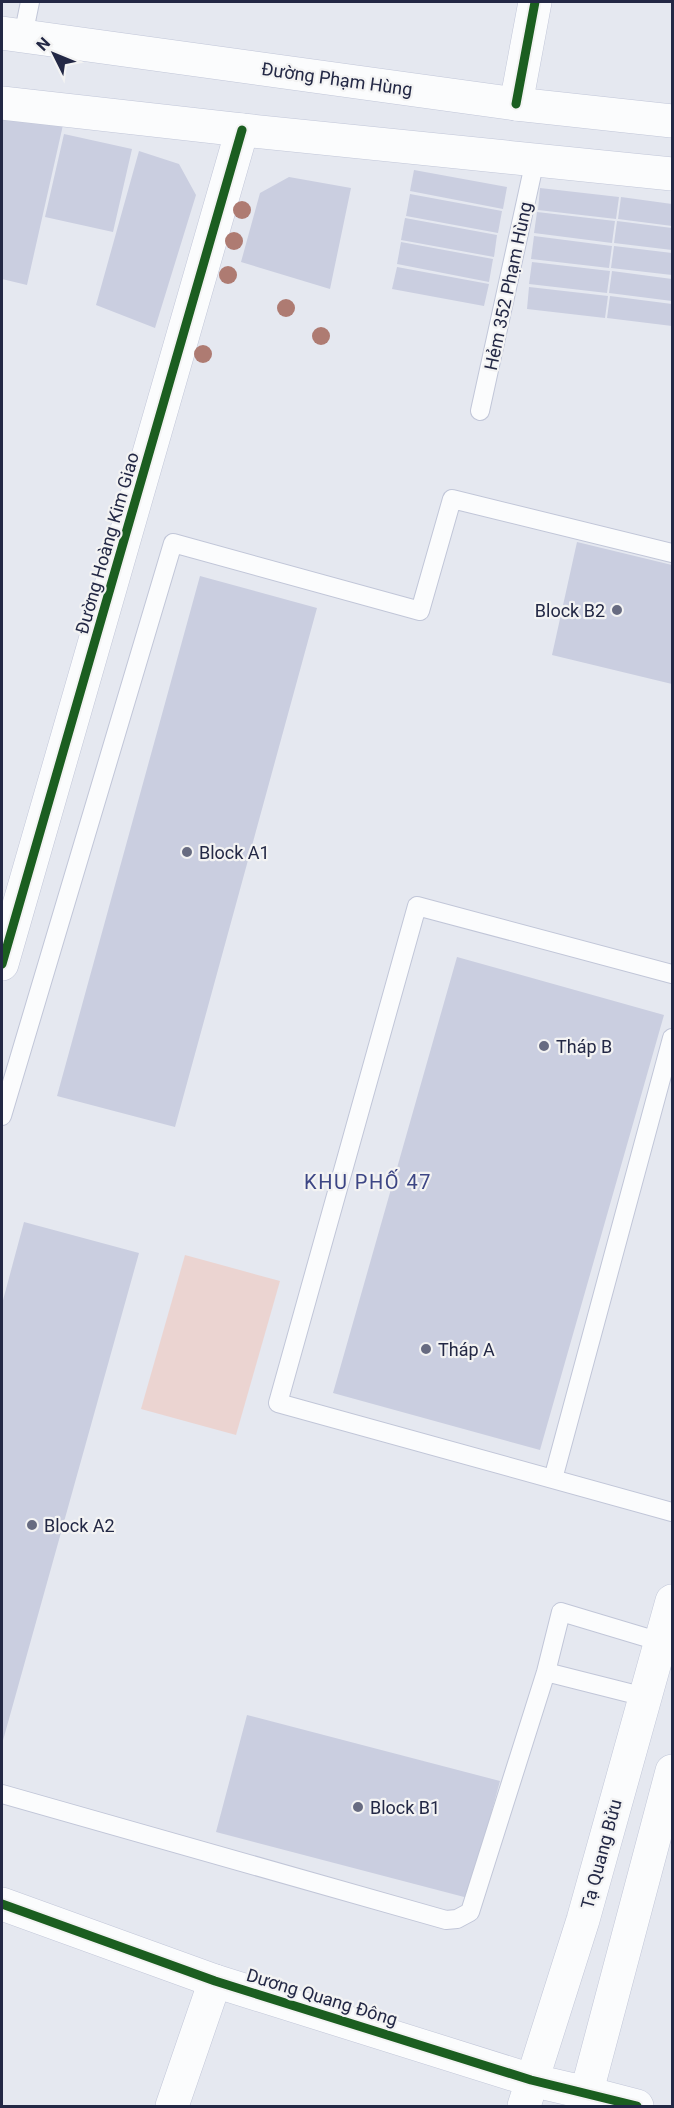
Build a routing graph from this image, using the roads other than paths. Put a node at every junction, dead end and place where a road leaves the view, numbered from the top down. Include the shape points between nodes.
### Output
1 (30, 2) edge
2 (535, 2) edge
3 (12, 35) edge
4 (2, 103) edge
5 (516, 104) junction
6 (672, 121) edge
7 (242, 130) junction
8 (535, 160) junction
9 (672, 174) edge
10 (480, 411) dead end
11 (672, 553) edge
12 (8, 916) edge
13 (2, 964) edge
14 (672, 974) edge
15 (672, 1038) edge
16 (2, 1116) edge
17 (553, 1479) junction
18 (672, 1512) edge
19 (672, 1601) edge
20 (661, 1642) junction
21 (546, 1672) junction
22 (645, 1697) junction
23 (672, 1771) edge
24 (2, 1794) edge
25 (2, 1904) edge
26 (215, 1981) junction
27 (528, 2093) edge
28 (585, 2100) edge
29 (172, 2106) edge
30 (637, 2106) edge

1 - 3 lane
2 - 5 main road
3 - 5 main road, Đường Phạm Hùng
4 - 7 main road
5 - 6 main road, Đường Phạm Hùng
7 - 8 main road
7 - 12 main road, Đường Hoàng Kim Giao
8 - 9 main road
8 - 10 lane, Hẻm 352 Phạm Hùng
11 - 16 lane via 452,499 420,611 173,543
12 - 13 main road, Đường Hoàng Kim Giao
14 - 17 lane via 417,906 278,1403
15 - 17 lane
17 - 18 lane
19 - 20 main road, Tạ Quang Bửu
20 - 21 lane via 561,1612
20 - 22 main road, Tạ Quang Bửu
21 - 22 lane
21 - 24 lane via 470,1912 457,1919 446,1920
22 - 27 main road, Tạ Quang Bửu via 583,1920
23 - 28 main road
25 - 26 main road, Dương Quang Đông
26 - 27 main road, Dương Quang Đông
26 - 29 main road
27 - 28 main road, Dương Quang Đông
28 - 30 main road, Dương Quang Đông

